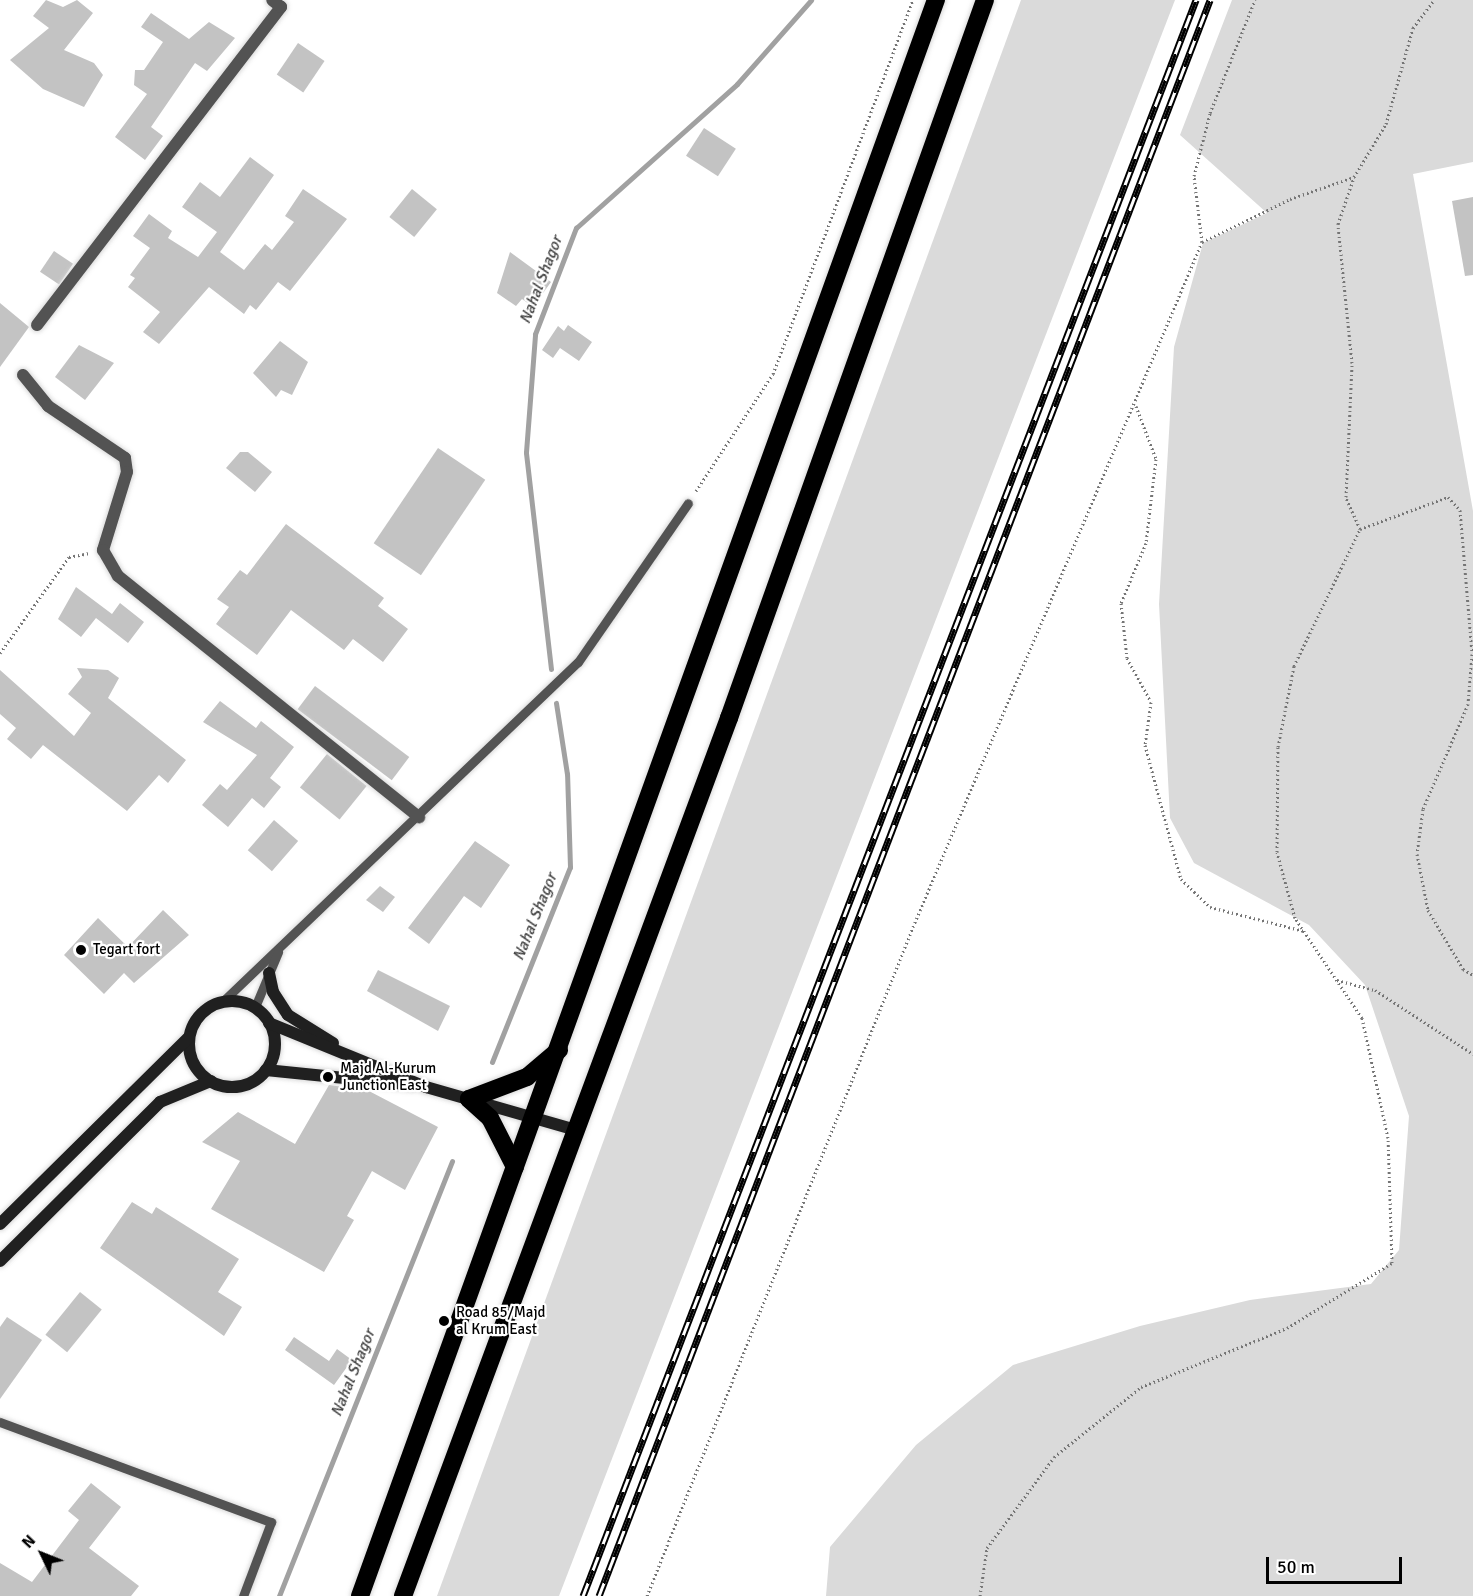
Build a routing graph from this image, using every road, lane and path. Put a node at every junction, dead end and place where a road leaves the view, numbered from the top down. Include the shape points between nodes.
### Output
1 (272, 0) edge
2 (914, 0) edge
3 (936, 0) edge
4 (985, 0) edge
5 (1255, 0) edge
6 (1434, 0) edge
7 (1354, 177) junction
8 (1202, 242) junction
9 (37, 325) dead end
10 (23, 375) dead end
11 (1136, 405) junction
12 (688, 503) joint
13 (1360, 529) junction
14 (103, 550) junction
15 (0, 653) edge
16 (419, 817) junction
17 (1304, 931) junction
18 (280, 947) junction
19 (269, 973) junction
20 (1473, 975) edge
21 (1336, 980) junction
22 (222, 1002) junction
23 (255, 1007) junction
24 (269, 1023) junction
25 (189, 1036) junction
26 (560, 1049) junction
27 (1473, 1054) edge
28 (360, 1060) junction
29 (266, 1070) junction
30 (211, 1081) junction
31 (426, 1087) junction
32 (469, 1099) junction
33 (533, 1118) junction
34 (576, 1130) junction
35 (515, 1167) junction
36 (0, 1224) edge
37 (0, 1261) edge
38 (0, 1422) edge
39 (243, 1596) edge
40 (360, 1596) edge
41 (403, 1596) edge
42 (647, 1596) edge
43 (980, 1596) edge

1 - 9 street via 281,7
2 - 12 path via 773,374
3 - 26 highway
4 - 34 highway
5 - 8 path via 1210,113 1194,176
6 - 7 path via 1413,28 1386,124
7 - 8 path via 1290,199
7 - 13 path via 1339,234 1352,363 1346,497
8 - 11 path
10 - 14 street via 48,406 125,458 127,472
11 - 17 path via 1156,459 1146,543 1121,603 1127,658 1151,702 1145,744 1181,879 1210,907
11 - 42 path via 913,927
12 - 16 lane via 578,662
13 - 17 path via 1294,666 1278,747 1278,852 1295,918
13 - 20 path via 1448,497 1460,510 1472,654 1468,704 1423,809 1417,854 1428,910 1463,969
14 - 15 path via 69,557
14 - 16 street via 117,576
16 - 18 lane
17 - 21 path
18 - 19 lane
18 - 22 lane
19 - 23 lane
19 - 28 street via 273,992 288,1014
21 - 27 path via 1375,990
21 - 43 path via 1362,1018 1388,1138 1392,1263 1287,1328 1141,1387 1054,1457 987,1548
22 - 23 street
22 - 25 street via 203,1012
23 - 24 street
24 - 28 street
24 - 29 street via 275,1043
25 - 30 street via 194,1064
25 - 36 street
26 - 32 highway via 527,1077
26 - 33 highway
28 - 31 street
29 - 30 street via 242,1086
29 - 31 street
30 - 37 street via 160,1102
31 - 32 street
32 - 33 street
32 - 35 highway via 490,1118
33 - 34 street
33 - 35 highway
34 - 41 highway
35 - 40 highway
38 - 39 lane via 271,1522

